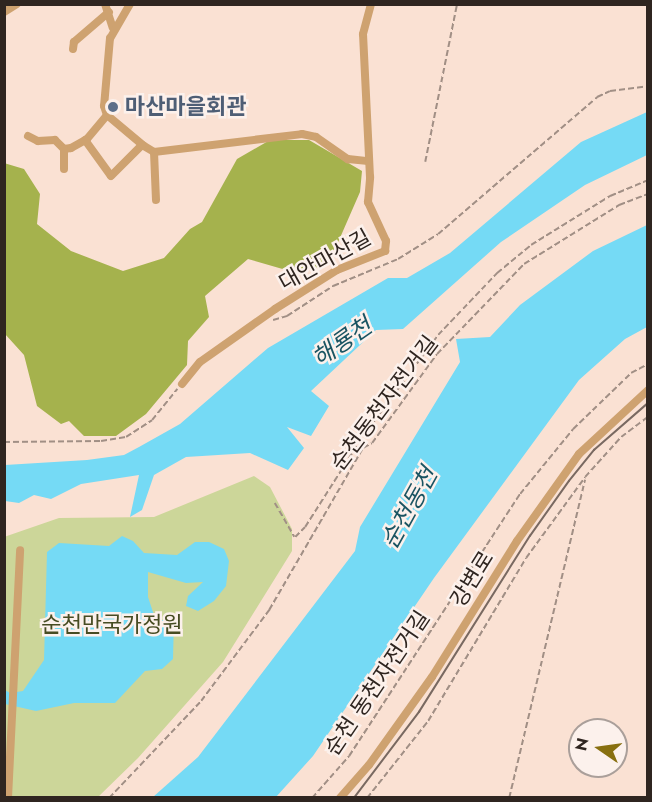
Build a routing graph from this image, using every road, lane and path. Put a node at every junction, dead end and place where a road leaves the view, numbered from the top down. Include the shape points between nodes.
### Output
1 (16, 4) edge
2 (130, 4) edge
3 (371, 4) edge
4 (457, 4) edge
5 (107, 8) edge
6 (4, 12) edge
7 (114, 28) junction
8 (74, 49) dead end
9 (648, 86) edge
10 (106, 115) junction
11 (28, 136) dead end
12 (85, 140) junction
13 (142, 145) junction
14 (64, 149) junction
15 (154, 152) junction
16 (366, 160) junction
17 (425, 162) dead end
18 (64, 169) dead end
19 (648, 180) edge
20 (648, 194) edge
21 (156, 200) dead end
22 (268, 323) dead end
23 (648, 364) edge
24 (182, 384) joint
25 (648, 390) edge
26 (648, 417) edge
27 (4, 442) edge
28 (585, 477) junction
29 (275, 503) dead end
30 (20, 550) dead end
31 (8, 798) edge
32 (109, 798) edge
33 (312, 798) edge
34 (340, 798) edge
35 (367, 798) edge
36 (510, 798) edge

1 - 6 street
2 - 7 street
3 - 16 street, 대안마산길 via 363,34
4 - 17 path
5 - 7 street
5 - 8 street via 75,42
7 - 10 street via 104,98
9 - 22 path via 610,91 597,97 438,234
10 - 12 street
10 - 13 street
11 - 14 street via 38,141 54,140
12 - 13 street via 111,176
12 - 14 street
13 - 15 street
14 - 18 street
15 - 16 street via 302,134 316,137 348,159
15 - 21 street
16 - 24 street, 대안마산길 via 369,208 387,246 383,254 337,270 275,309 200,362
19 - 29 path via 610,196 531,244 497,273 438,335 363,436 306,527 295,537
20 - 32 path, 순천동천자전거길 via 619,205 524,264 437,354 372,443 363,448 269,610 201,701
23 - 33 path, 순천 동천자전거길 via 631,373 573,429 520,494 349,756
24 - 27 path via 152,420 126,436 101,441
25 - 34 street, 강변로 via 579,454 517,541 432,677 369,765
26 - 28 path via 621,437
28 - 35 path via 526,558 428,721
28 - 36 path
30 - 31 street

